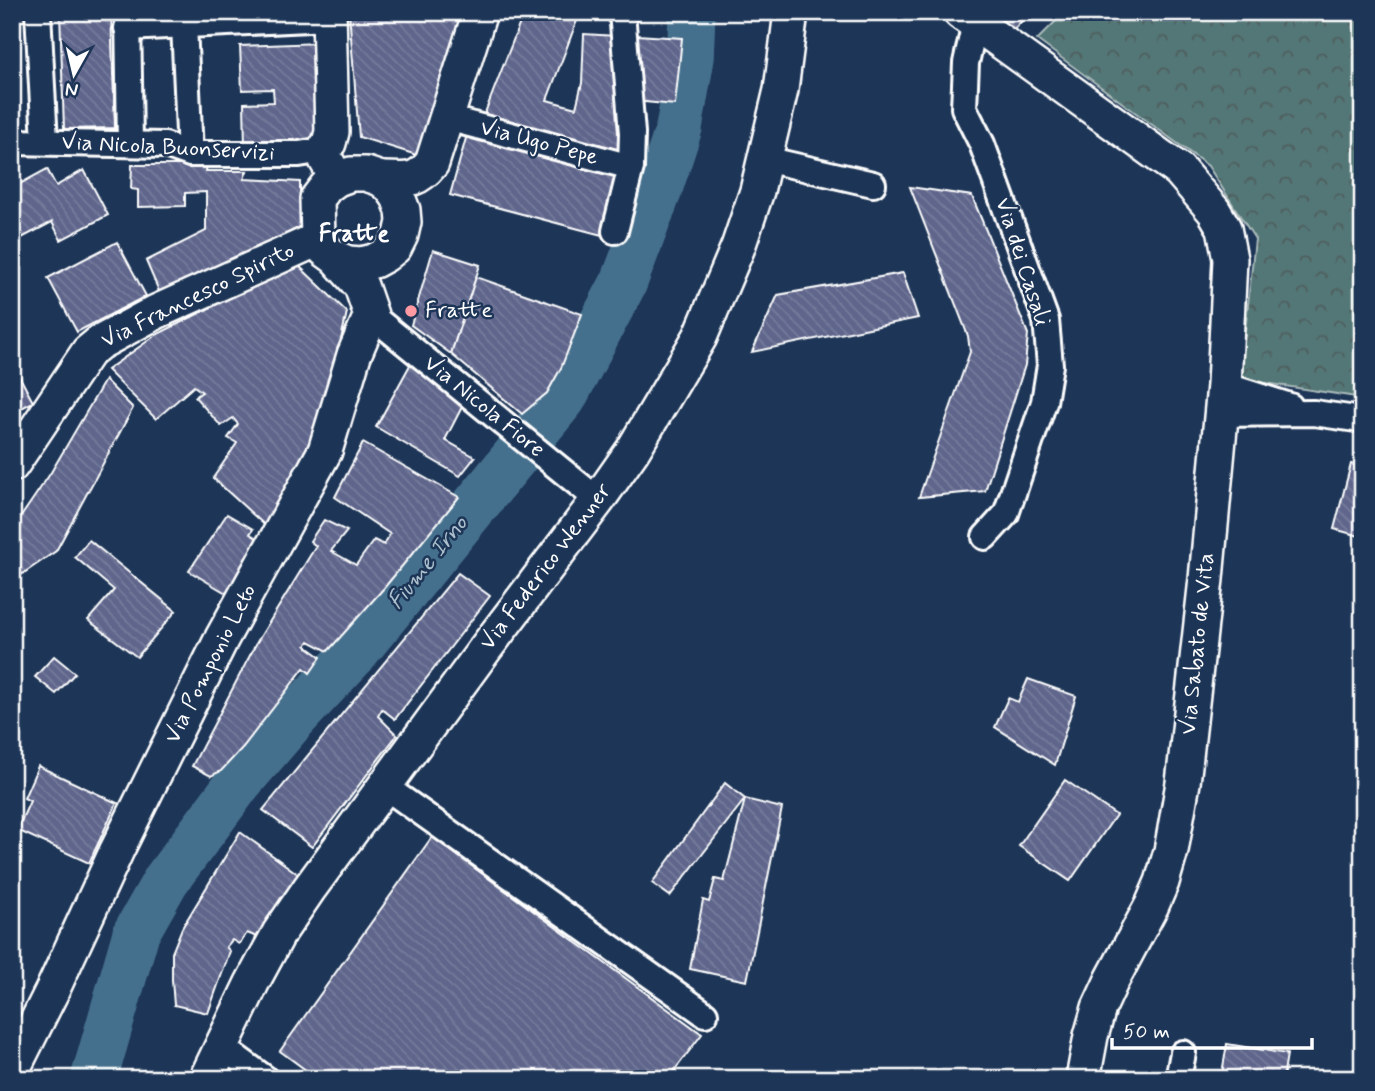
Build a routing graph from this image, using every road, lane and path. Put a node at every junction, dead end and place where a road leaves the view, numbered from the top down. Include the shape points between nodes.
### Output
1 (38, 12) edge
2 (480, 12) edge
3 (622, 12) edge
4 (790, 12) edge
5 (329, 15) edge
6 (967, 18) edge
7 (128, 20) edge
8 (184, 25) junction
9 (447, 118) junction
10 (12, 142) edge
11 (46, 142) junction
12 (130, 144) junction
13 (190, 154) junction
14 (765, 159) junction
15 (331, 164) junction
16 (631, 167) junction
17 (381, 179) junction
18 (873, 184) dead end
19 (1203, 198) joint
20 (615, 230) dead end
21 (327, 248) junction
22 (371, 315) junction
23 (1223, 400) junction
24 (1363, 420) edge
25 (12, 465) edge
26 (598, 500) junction
27 (985, 537) dead end
28 (384, 786) junction
29 (705, 1014) dead end
30 (220, 1046) junction
31 (1182, 1053) dead end
32 (12, 1071) edge
33 (206, 1079) edge
34 (266, 1079) edge
35 (1083, 1079) edge
36 (1178, 1079) edge

1 - 11 street
2 - 9 main road
3 - 16 street
4 - 14 main road, Via Federico Wenner via 781,90
5 - 8 street
5 - 15 main road
6 - 19 main road, Via dei Casali via 1179,170
6 - 27 street, Via dei Casali via 964,108 982,144 1046,320 1050,365 1044,402 1006,514
7 - 8 street
7 - 12 street
8 - 13 street
9 - 16 street, Via Ugo Pepe
9 - 17 main road via 432,163 422,175
10 - 11 street, Via Nicola Buonservizi
11 - 12 street, Via Nicola Buonservizi
12 - 13 street, Via Nicola Buonservizi via 165,145
13 - 15 street, Via Nicola Buonservizi via 299,154
14 - 18 street
14 - 26 main road, Via Federico Wenner via 738,247 700,337
15 - 17 main road via 351,174
15 - 21 main road via 326,187 317,199
16 - 20 street
17 - 21 main road via 391,187 403,210 404,222 395,247 385,256 361,264 348,263
19 - 23 main road, Via Sabato de Vita via 1224,228 1230,259
21 - 22 main road via 362,286
21 - 25 main road, Via Francesco Spirito via 156,312 99,343 88,352
22 - 26 street, Via Nicola Fiore
22 - 32 main road, Via Pomponio Leto via 325,451 222,638
23 - 24 street
23 - 35 main road, Via Sabato de Vita via 1189,733 1171,850 1152,905 1099,1008
26 - 28 main road, Via Federico Wenner
28 - 29 street
28 - 30 main road, Via Federico Wenner via 279,933
30 - 33 main road, Via Federico Wenner
30 - 34 street
31 - 36 street

